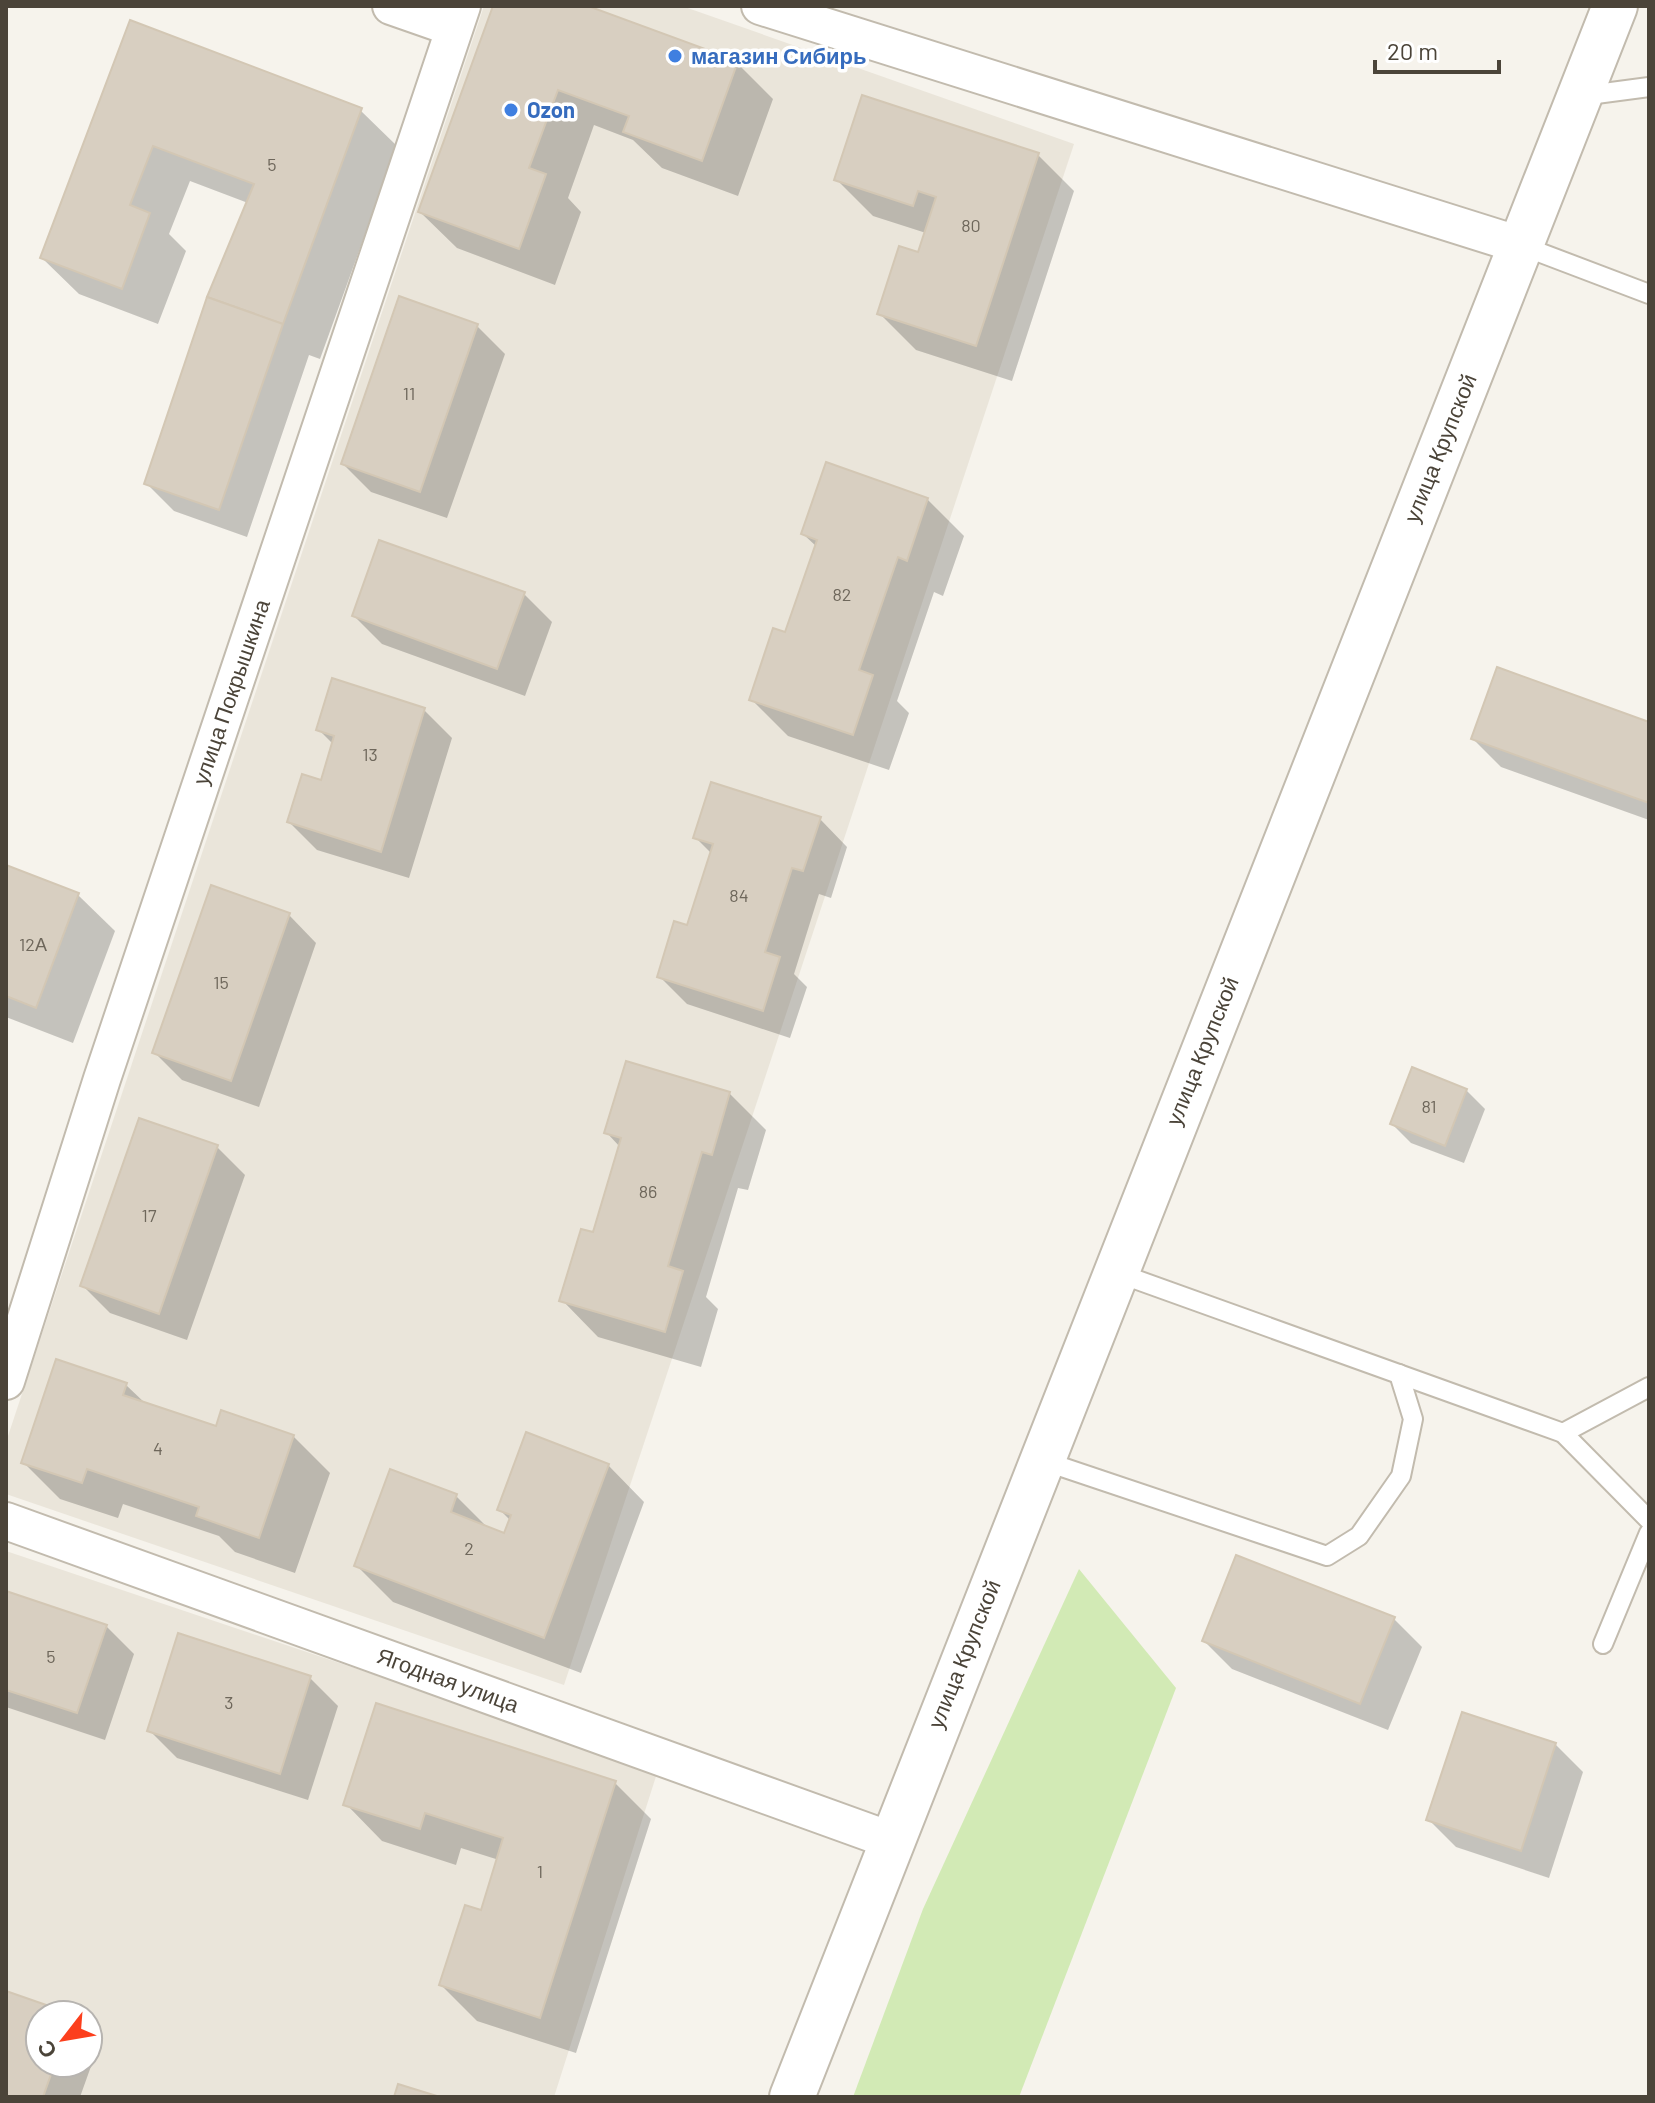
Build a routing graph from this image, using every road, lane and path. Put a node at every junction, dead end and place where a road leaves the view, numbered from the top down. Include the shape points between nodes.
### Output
1 (391, 6) edge
2 (760, 6) edge
3 (1615, 6) edge
4 (458, 17) edge
5 (1649, 87) edge
6 (1581, 96) junction
7 (1520, 245) junction
8 (1649, 294) edge
9 (1115, 1272) junction
10 (1399, 1374) junction
11 (6, 1381) edge
12 (1649, 1387) edge
13 (1563, 1433) junction
14 (1041, 1460) junction
15 (1649, 1520) edge
16 (6, 1521) edge
17 (1649, 1533) edge
18 (1603, 1644) dead end
19 (890, 1840) junction
20 (792, 2097) edge

1 - 4 street
2 - 7 street
3 - 6 street, улица Крупской
4 - 11 street, улица Покрышкина
5 - 6 lane
6 - 7 street, улица Крупской
7 - 8 lane
7 - 9 street, улица Крупской
9 - 10 lane
9 - 14 street, улица Крупской
10 - 13 lane
10 - 14 lane via 1413,1419 1401,1476 1359,1536 1327,1556
12 - 13 lane
13 - 15 lane
14 - 19 street, улица Крупской
16 - 19 street, Ягодная улица
17 - 18 lane
19 - 20 street, улица Крупской

